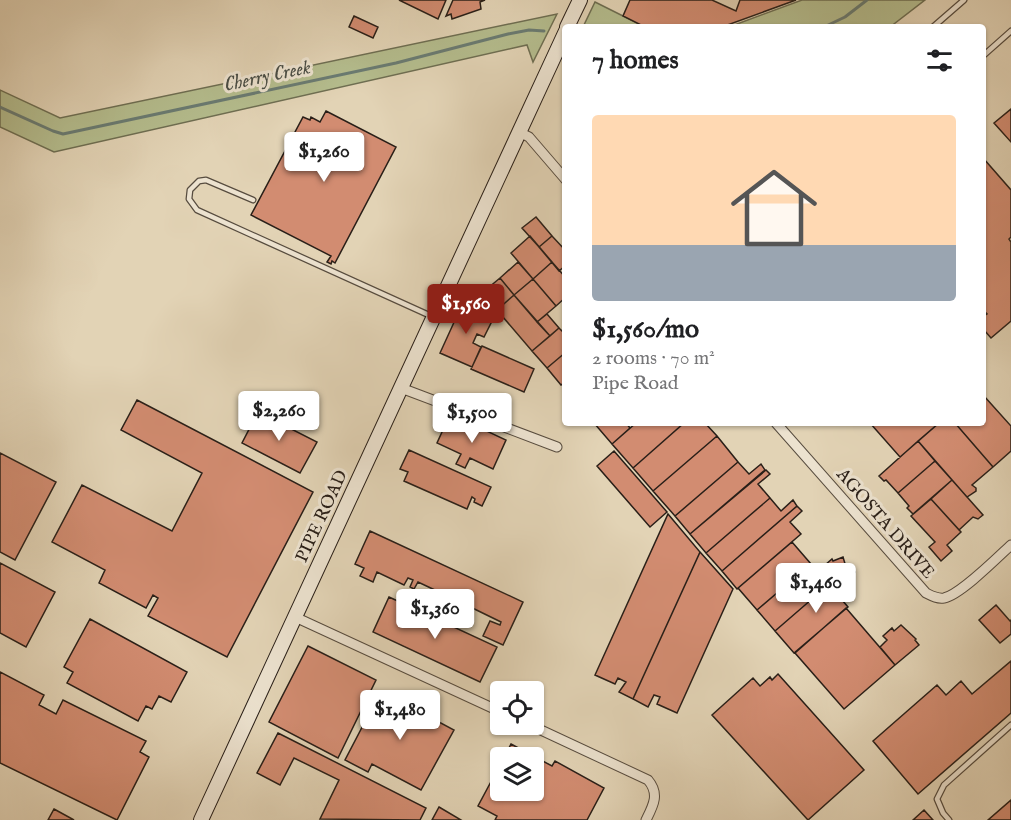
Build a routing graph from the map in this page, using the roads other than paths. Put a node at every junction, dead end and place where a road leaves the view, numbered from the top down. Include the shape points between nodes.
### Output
1 (580, 0) edge
2 (964, 0) edge
3 (568, 24) edge
4 (936, 24) edge
5 (1011, 31) edge
6 (562, 40) edge
7 (986, 53) edge
8 (519, 132) junction
9 (562, 175) edge
10 (253, 200) dead end
11 (433, 317) junction
12 (401, 388) junction
13 (779, 426) edge
14 (557, 447) dead end
15 (1011, 545) edge
16 (295, 617) junction
17 (490, 707) edge
18 (1011, 724) edge
19 (544, 731) edge
20 (201, 820) edge
21 (646, 820) edge
22 (949, 820) edge

1 - 3 street
2 - 4 lane
5 - 7 lane
6 - 8 street, PIPE ROAD
8 - 9 street via 529,137
8 - 11 street, PIPE ROAD
10 - 11 lane via 206,180 190,190 189,199 197,210
11 - 12 street, PIPE ROAD
12 - 14 street
12 - 16 street, PIPE ROAD
13 - 15 street, AGOSTA DRIVE via 926,593 946,598
16 - 17 street
16 - 20 street, PIPE ROAD
18 - 22 lane via 944,785 937,799
19 - 21 street via 648,780 656,797

